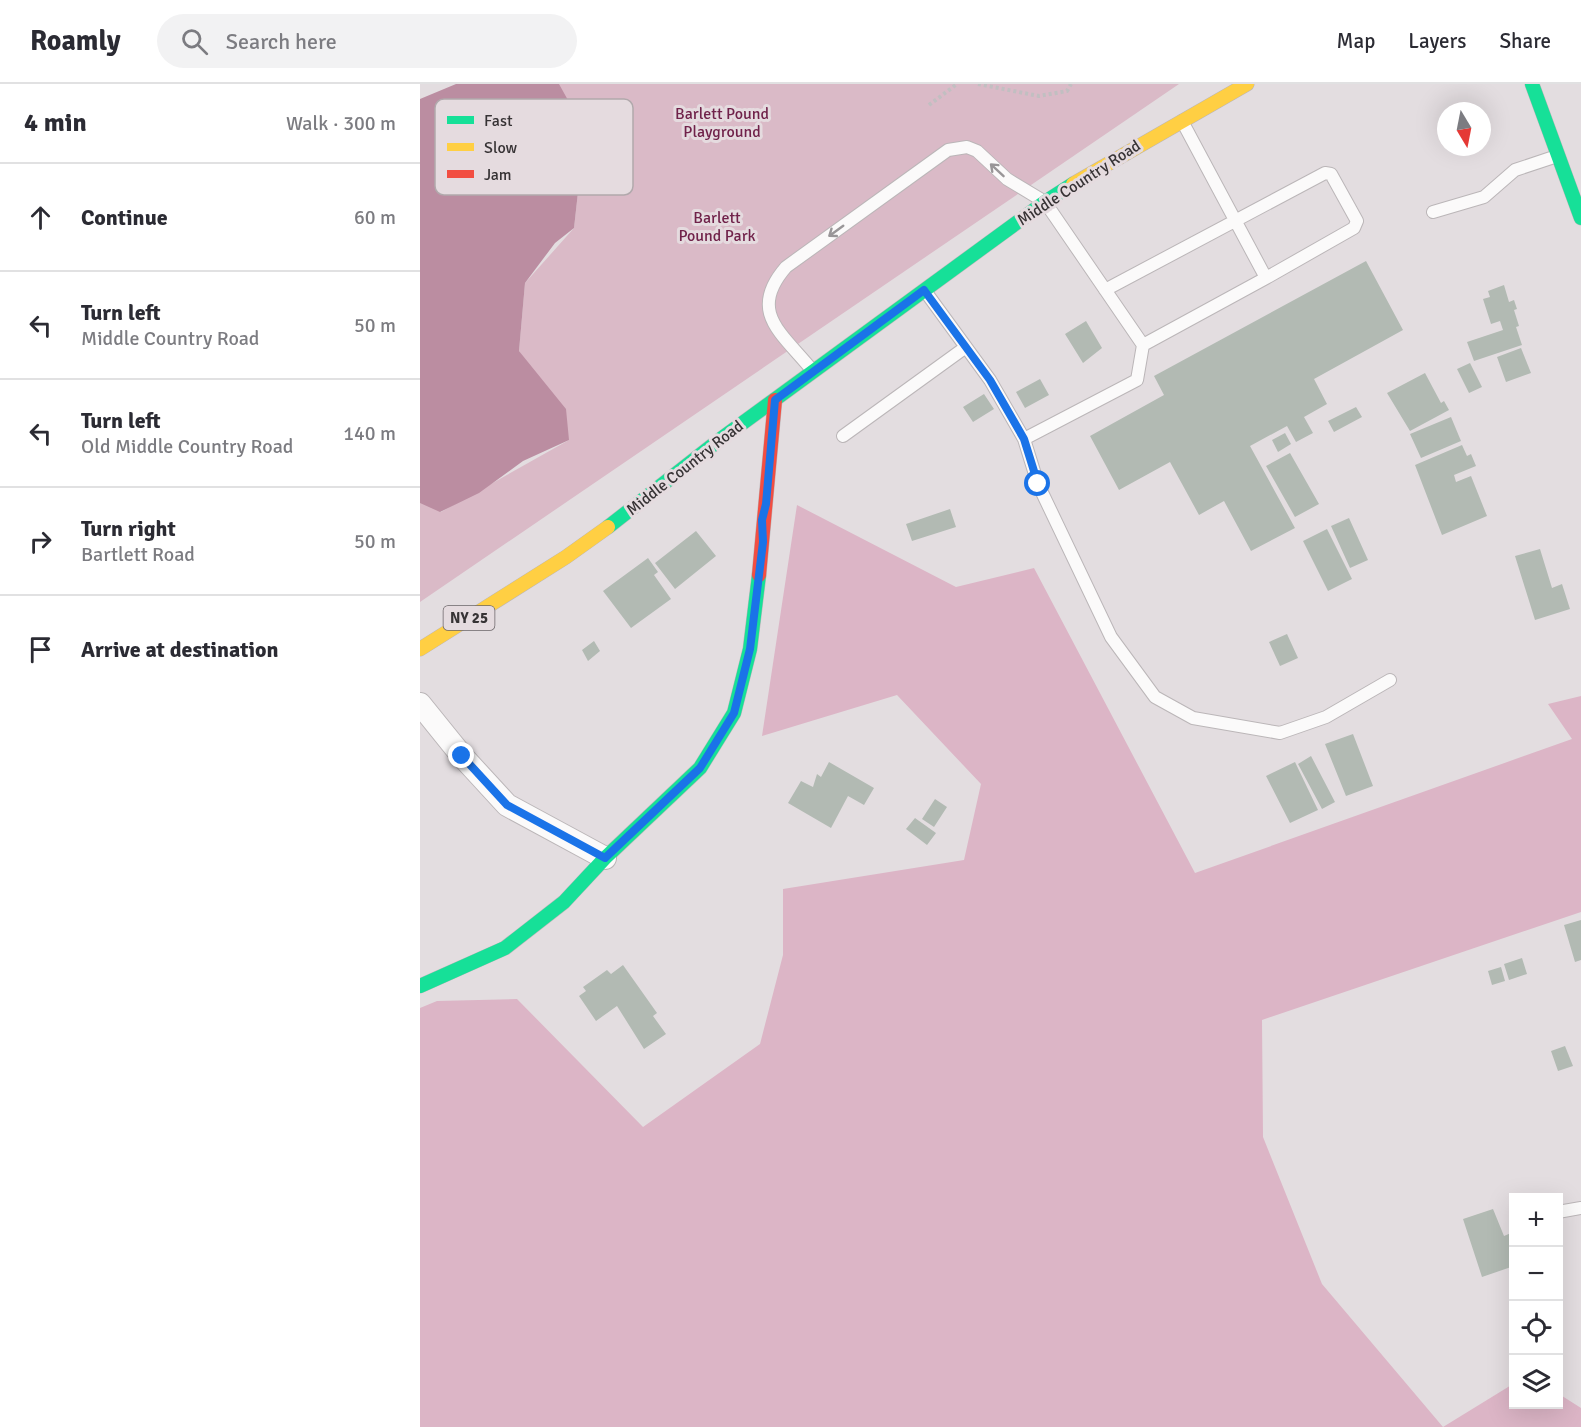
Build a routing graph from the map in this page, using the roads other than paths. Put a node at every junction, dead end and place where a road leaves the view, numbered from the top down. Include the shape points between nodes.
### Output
1 (1247, 84) edge
2 (1532, 84) edge
3 (1181, 120) junction
4 (1558, 155) junction
5 (1045, 202) junction
6 (1433, 212) dead end
7 (1581, 218) edge
8 (1236, 222) junction
9 (1266, 278) junction
10 (924, 290) junction
11 (1105, 290) junction
12 (1143, 345) junction
13 (966, 347) junction
14 (814, 372) junction
15 (775, 400) junction
16 (843, 436) dead end
17 (1024, 439) junction
18 (420, 649) edge
19 (1390, 680) dead end
20 (420, 704) edge
21 (605, 858) junction
22 (420, 986) edge
23 (1581, 1208) edge
24 (1563, 1211) edge

1 - 3 main road, Middle Country Road / NY 25
2 - 4 main road
3 - 5 main road, Middle Country Road / NY 25
3 - 8 lane
4 - 6 lane via 1515,170 1484,196
4 - 7 main road
5 - 10 main road, Middle Country Road / NY 25
5 - 11 lane
5 -> 14 lane via 1006,179 977,152 958,147 948,150 786,267 770,291 767,306 781,332
8 - 9 lane
8 - 9 lane via 1324,173 1331,174 1357,222 1354,228
8 - 11 lane
9 - 12 lane
10 - 13 lane
10 - 14 main road, Middle Country Road / NY 25
11 - 12 lane
12 - 17 lane via 1137,380
13 - 16 lane
13 - 17 lane
14 - 15 main road, Middle Country Road / NY 25
15 - 18 main road, Middle Country Road / NY 25 via 594,538
15 - 21 main road via 750,649 734,713 700,768
17 - 19 lane via 1038,484 1111,637 1155,697 1193,718 1280,733 1326,717
20 - 21 street via 507,805
21 - 22 main road via 564,902 505,948
23 - 24 lane

